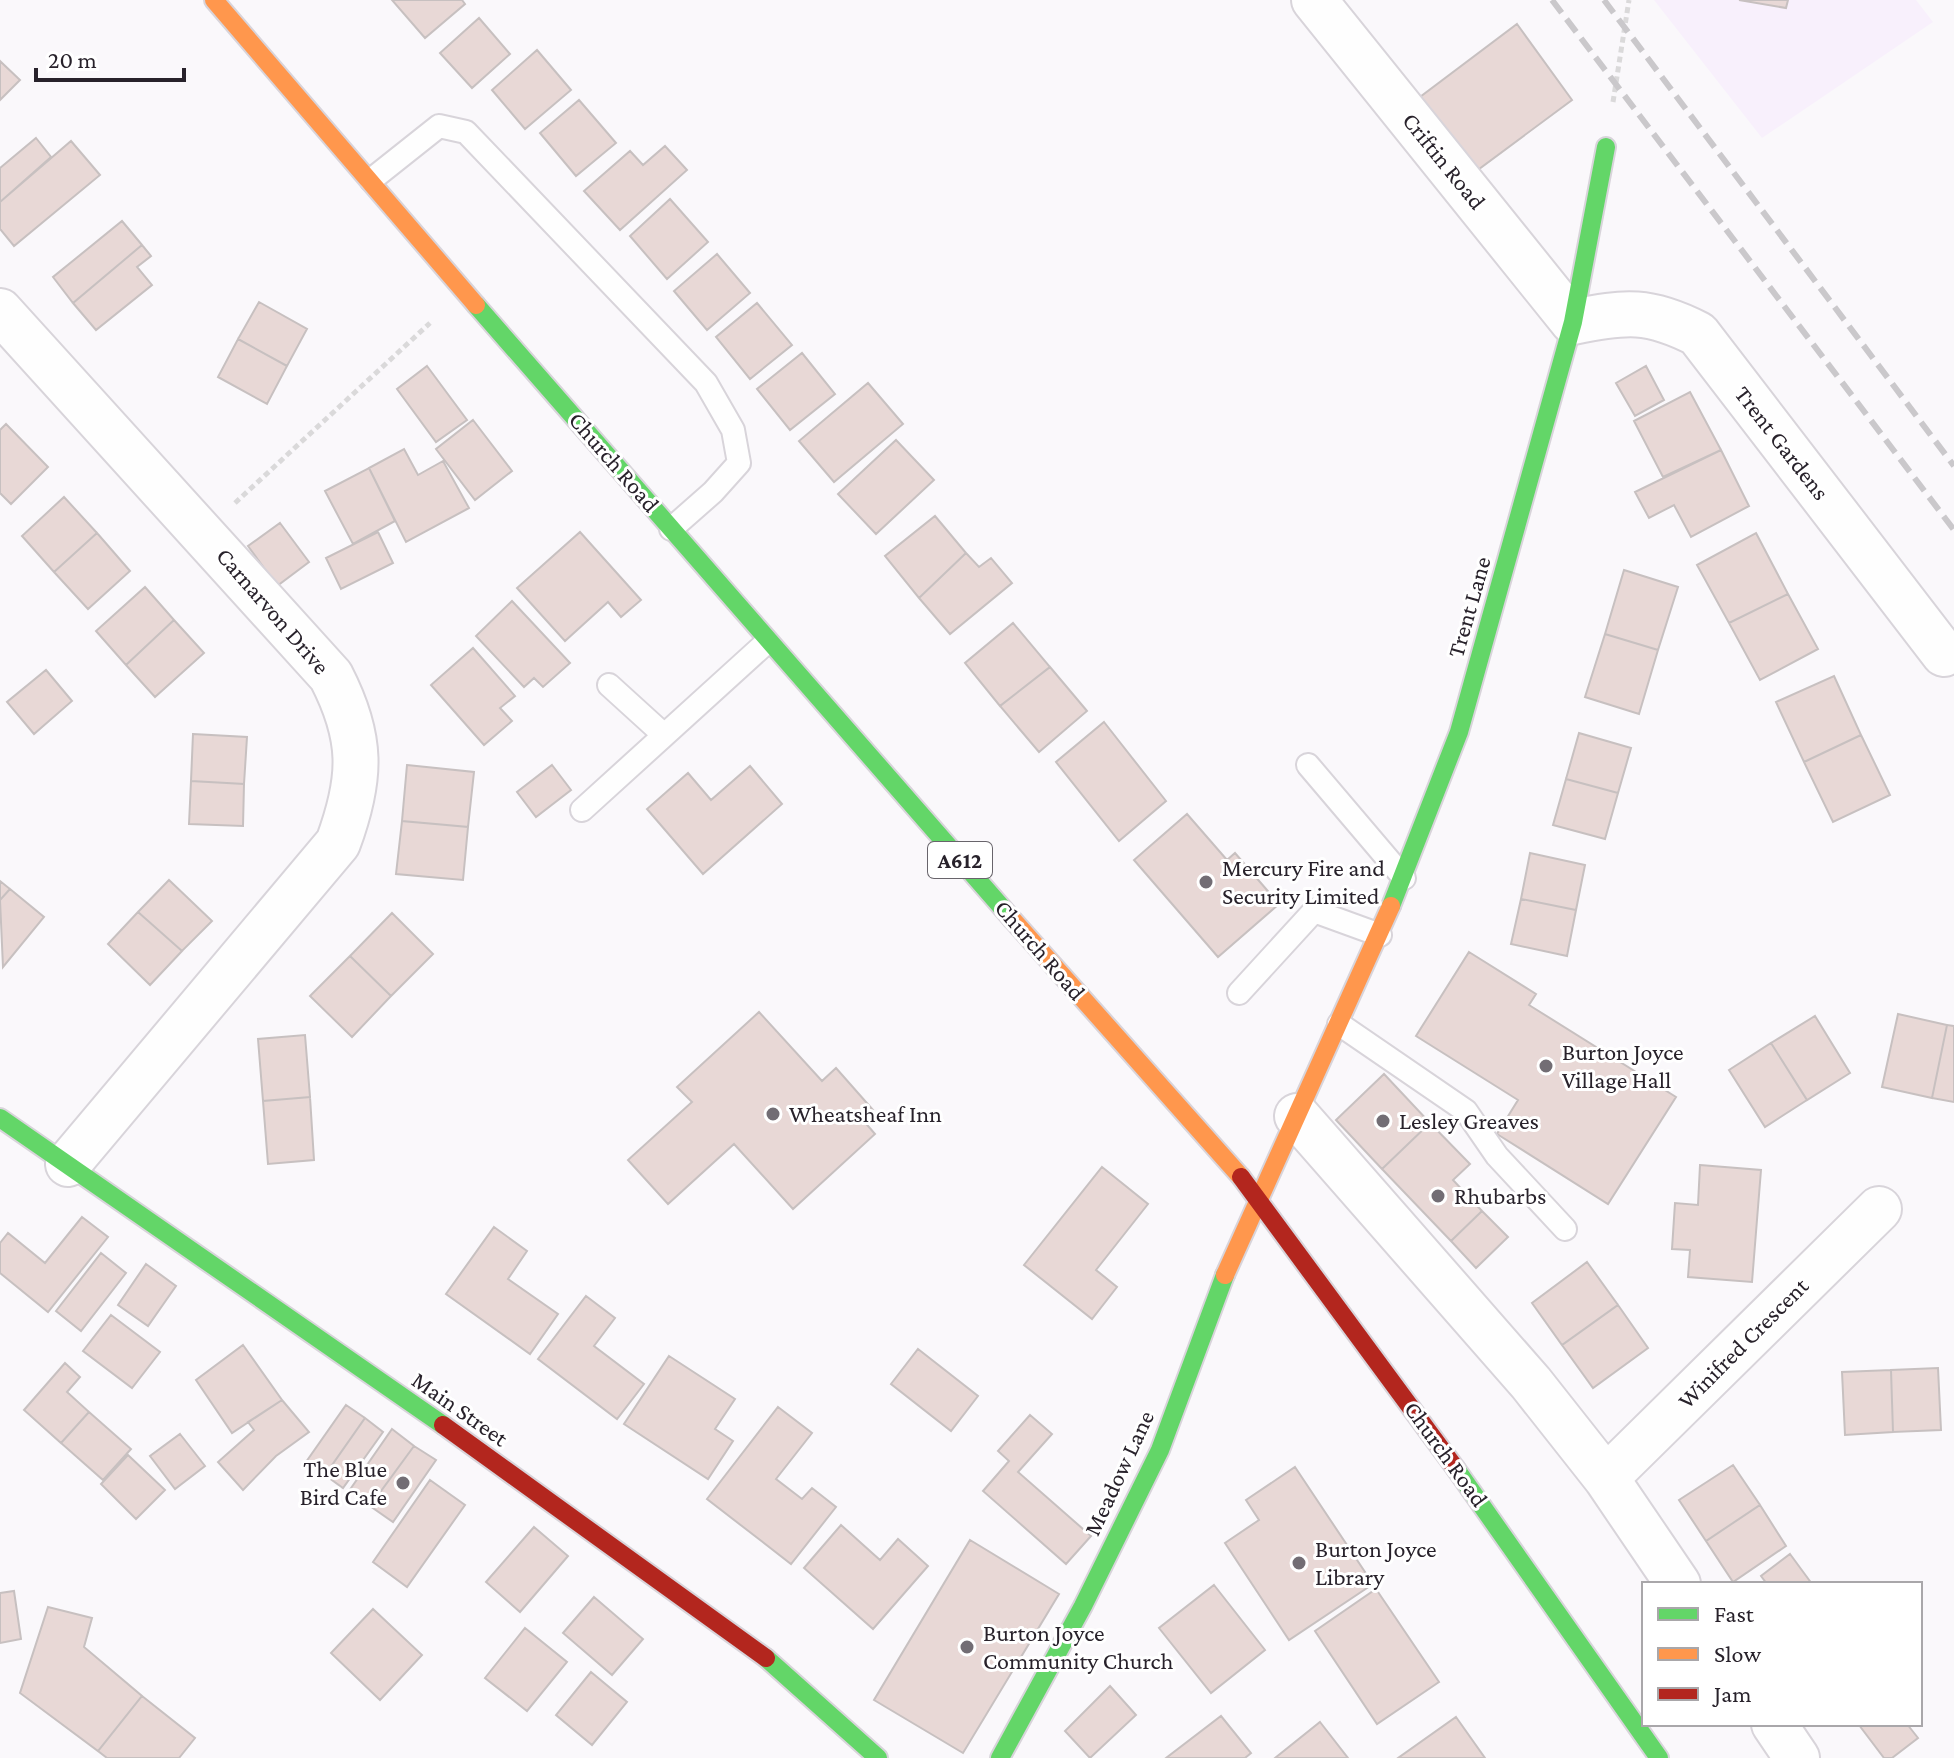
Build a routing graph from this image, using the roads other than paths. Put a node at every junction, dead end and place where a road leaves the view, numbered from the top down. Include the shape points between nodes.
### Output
1 (214, 0) edge
2 (1314, 0) edge
3 (1606, 147) road end
4 (371, 180) junction
5 (4, 315) edge
6 (1573, 322) junction
7 (671, 529) junction
8 (767, 642) junction
9 (1944, 654) dead end
10 (609, 685) dead end
11 (664, 735) junction
12 (1308, 765) dead end
13 (582, 810) dead end
14 (1404, 878) junction
15 (1380, 935) junction
16 (1239, 993) dead end
17 (1339, 1024) junction
18 (1297, 1116) junction
19 (0, 1118) edge
20 (68, 1164) junction
21 (1257, 1196) junction
22 (1879, 1209) dead end
23 (1565, 1229) dead end
24 (1606, 1478) junction
25 (1677, 1582) edge
26 (1775, 1726) edge
27 (878, 1758) edge
28 (1000, 1758) edge
29 (1659, 1758) edge
30 (1797, 1758) edge

1 - 4 street, Church Road / A612
2 - 6 street, Criftin Road
3 - 6 street, Trent Lane
4 - 7 street, Church Road / A612
4 - 7 lane via 439,126 466,132 706,383 733,430 739,463
5 - 20 street, Carnarvon Drive via 331,676 347,707 358,749 354,799 338,843
6 - 9 street, Trent Gardens via 1623,312 1671,320 1698,334
6 - 14 street, Trent Lane via 1459,732
7 - 8 street, Church Road / A612
8 - 11 lane
8 - 21 street, Church Road / A612
10 - 11 lane
11 - 13 lane
12 - 14 lane
14 - 15 street, Trent Lane
15 - 16 lane via 1314,911
15 - 17 street, Trent Lane
17 - 18 street, Trent Lane
17 - 23 lane via 1466,1111 1497,1156
18 - 21 street, Trent Lane
18 - 24 street via 1463,1301
19 - 20 street, Main Street
20 - 27 street, Main Street via 690,1600 755,1648
21 - 28 street, Meadow Lane via 1160,1450
21 - 29 street, Church Road / A612 via 1521,1558
22 - 24 street, Winifred Crescent
24 - 25 street
26 - 30 street

